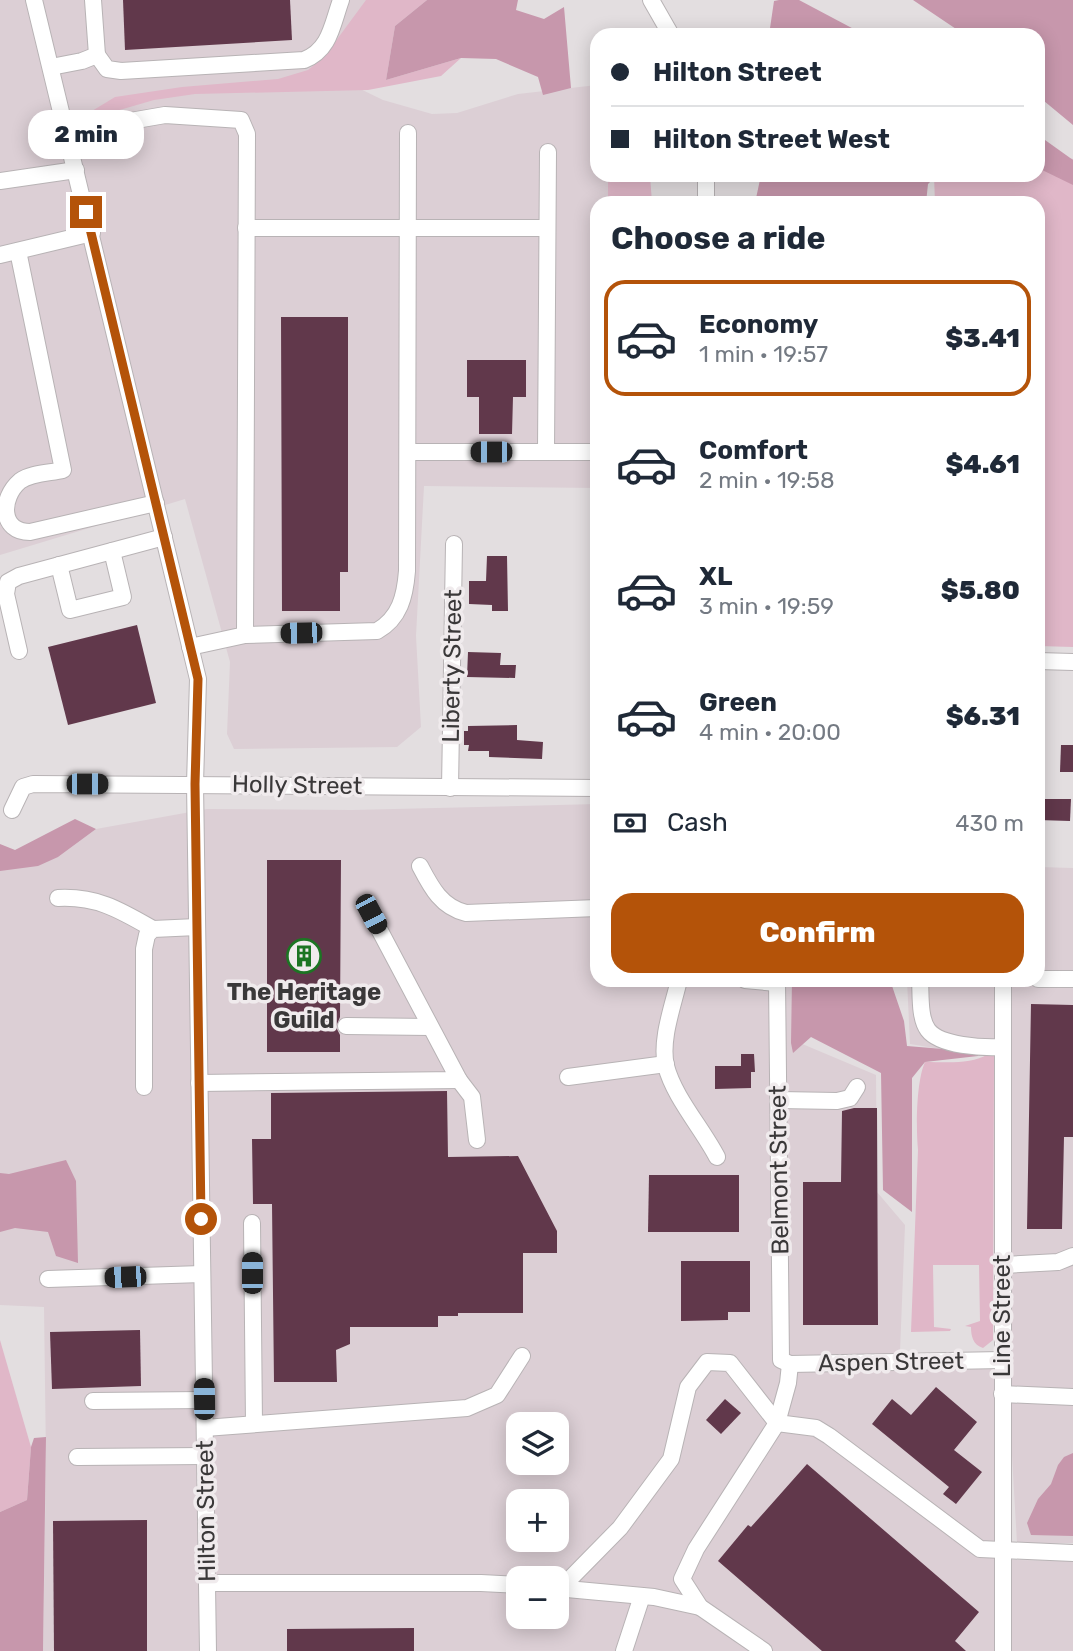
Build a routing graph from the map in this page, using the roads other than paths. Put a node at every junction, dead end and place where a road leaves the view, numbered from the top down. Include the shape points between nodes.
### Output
1 (34, 0) edge
2 (93, 0) edge
3 (341, 0) edge
4 (651, 0) edge
5 (666, 28) edge
6 (97, 55) junction
7 (51, 66) junction
8 (67, 132) junction
9 (408, 133) dead end
10 (548, 152) dead end
11 (76, 170) junction
12 (0, 181) edge
13 (408, 228) junction
14 (547, 228) junction
15 (246, 229) junction
16 (92, 233) junction
17 (18, 251) junction
18 (0, 255) edge
19 (408, 452) junction
20 (546, 452) junction
21 (590, 452) edge
22 (156, 502) junction
23 (164, 537) junction
24 (454, 544) dead end
25 (112, 551) junction
26 (59, 565) junction
27 (245, 635) junction
28 (190, 647) junction
29 (19, 651) dead end
30 (1045, 662) edge
31 (1073, 662) edge
32 (195, 784) junction
33 (450, 788) junction
34 (590, 788) edge
35 (12, 810) dead end
36 (420, 866) dead end
37 (58, 898) dead end
38 (590, 908) edge
39 (371, 914) dead end
40 (197, 927) junction
41 (153, 929) junction
42 (1045, 979) edge
43 (1073, 979) edge
44 (677, 987) edge
45 (777, 987) edge
46 (921, 987) edge
47 (1003, 987) edge
48 (346, 1026) dead end
49 (430, 1027) junction
50 (1002, 1047) junction
51 (666, 1064) junction
52 (568, 1077) dead end
53 (458, 1080) junction
54 (199, 1083) junction
55 (144, 1087) dead end
56 (857, 1087) dead end
57 (779, 1100) junction
58 (477, 1140) dead end
59 (717, 1157) dead end
60 (252, 1223) dead end
61 (1073, 1256) edge
62 (1003, 1265) junction
63 (202, 1274) junction
64 (48, 1279) dead end
65 (522, 1356) dead end
66 (1002, 1360) junction
67 (786, 1362) junction
68 (1002, 1394) junction
69 (1073, 1397) edge
70 (204, 1399) junction
71 (93, 1401) dead end
72 (777, 1423) junction
73 (254, 1424) junction
74 (205, 1428) junction
75 (205, 1455) junction
76 (77, 1457) dead end
77 (1002, 1551) junction
78 (1073, 1553) edge
79 (569, 1578) edge
80 (207, 1583) junction
81 (506, 1584) edge
82 (569, 1589) edge
83 (642, 1596) junction
84 (700, 1607) junction
85 (208, 1651) edge
86 (624, 1651) edge
87 (764, 1651) edge
88 (1003, 1651) edge

1 - 7 street, Hilton Street
2 - 6 street
3 - 6 street via 326,42 317,55 304,60 121,71 107,69
4 - 5 street
6 - 7 street
7 - 8 street, Hilton Street
8 - 11 street, Hilton Street
8 - 15 street via 166,115 242,120 247,134
9 - 13 street
10 - 14 street
11 - 12 street
11 - 16 street, Hilton Street
13 - 14 street
13 - 15 street
13 - 19 street
14 - 20 street
15 - 27 street
16 - 17 street
16 - 22 street, Hilton Street
17 - 18 street
17 - 22 street via 63,470 16,484 4,499 3,520 16,532 30,532
19 - 20 street
19 - 27 street via 405,595 388,625 363,632
20 - 21 street
22 - 23 street, Hilton Street
23 - 25 street
23 - 28 street, Hilton Street
24 - 33 street, Liberty Street
25 - 26 street
25 - 26 street via 123,597 70,610
26 - 29 street via 8,582 6,594
27 - 28 street
28 - 32 street, Hilton Street via 198,679
30 - 31 street
32 - 33 street, Holly Street
32 - 35 street, Holly Street via 33,784 23,788
32 - 40 street, Hilton Street
33 - 34 street, Holly Street
36 - 38 street via 434,893 453,910 466,914
37 - 41 street via 90,899 113,906
39 - 49 street
40 - 41 street
40 - 54 street, Hilton Street
41 - 55 street via 144,949
42 - 43 street
44 - 51 street via 666,1035
45 - 57 street, Belmont Street
46 - 50 street via 924,1021 935,1036 966,1045
47 - 50 street, Line Street
48 - 49 street
49 - 53 street
50 - 62 street, Line Street
51 - 52 street
51 - 59 street
53 - 54 street
53 - 58 street via 472,1097
54 - 63 street, Hilton Street
56 - 57 street via 850,1098 837,1101
57 - 67 street, Belmont Street
60 - 73 street
61 - 62 street via 1058,1262
62 - 66 street, Line Street
63 - 64 street
63 - 70 street, Hilton Street
65 - 73 street via 497,1395 467,1408
66 - 67 street, Aspen Street
66 - 68 street, Line Street
67 - 72 street, Belmont Street via 788,1383
68 - 69 street
68 - 77 street, Line Street
70 - 71 street
70 - 74 street, Hilton Street
72 - 77 street via 816,1428 980,1549
72 - 79 street via 730,1363 707,1362 688,1387 671,1460 620,1528
72 - 84 street, Belmont Street via 696,1549 682,1579
73 - 74 street
74 - 75 street, Hilton Street
75 - 76 street
75 - 80 street, Hilton Street
77 - 78 street
77 - 88 street, Line Street
80 - 81 street
80 - 85 street, Hilton Street
82 - 83 street
83 - 84 street
83 - 86 street
84 - 87 street

